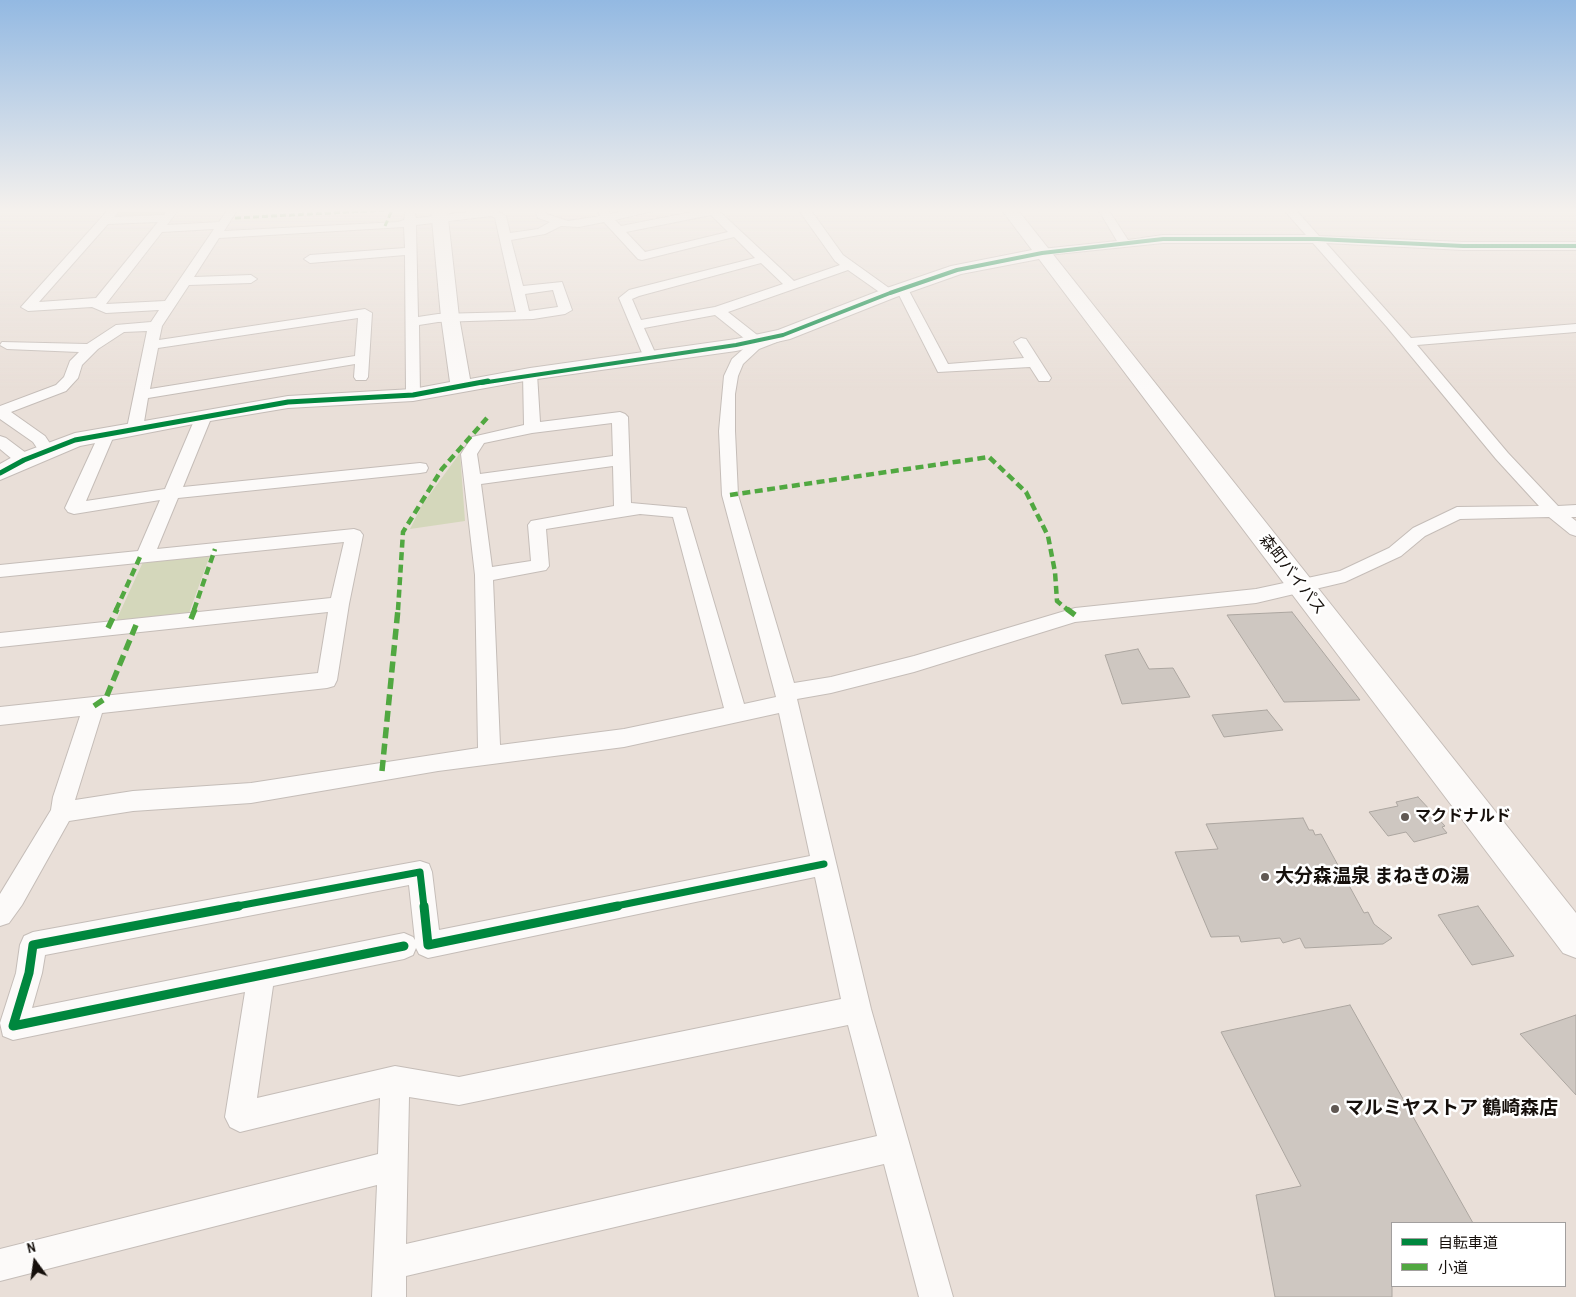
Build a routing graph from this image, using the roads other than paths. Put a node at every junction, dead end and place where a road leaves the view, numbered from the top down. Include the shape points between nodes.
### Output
1 (61, 270) edge
2 (126, 270) edge
3 (193, 270) edge
4 (411, 270) edge
5 (445, 270) edge
6 (512, 270) edge
7 (725, 270) edge
8 (775, 270) edge
9 (838, 270) edge
10 (855, 270) edge
11 (959, 270) edge
12 (1055, 270) edge
13 (1343, 270) edge
14 (251, 279) dead end
15 (185, 282) junction
16 (792, 286) junction
17 (517, 291) junction
18 (896, 291) junction
19 (100, 302) junction
20 (169, 305) junction
21 (718, 311) junction
22 (523, 315) junction
23 (450, 317) junction
24 (412, 322) junction
25 (636, 325) junction
26 (155, 326) junction
27 (1576, 328) edge
28 (783, 335) junction
29 (756, 341) junction
30 (1021, 342) dead end
31 (1408, 342) junction
32 (7, 345) dead end
33 (151, 345) junction
34 (91, 348) junction
35 (650, 357) junction
36 (362, 359) junction
37 (1034, 362) junction
38 (530, 374) junction
39 (361, 377) dead end
40 (1044, 378) dead end
41 (461, 386) junction
42 (413, 394) junction
43 (142, 395) junction
44 (0, 411) edge
45 (204, 416) junction
46 (135, 428) junction
47 (532, 428) junction
48 (106, 433) junction
49 (0, 441) edge
50 (47, 451) junction
51 (24, 460) junction
52 (622, 460) junction
53 (420, 468) dead end
54 (0, 473) edge
55 (472, 480) junction
56 (172, 493) junction
57 (623, 510) junction
58 (1554, 512) junction
59 (1576, 512) edge
60 (1576, 530) edge
61 (145, 556) junction
62 (0, 571) edge
63 (484, 575) junction
64 (1300, 585) junction
65 (339, 604) junction
66 (0, 640) edge
67 (787, 698) junction
68 (94, 706) junction
69 (736, 714) junction
70 (0, 716) edge
71 (489, 755) junction
72 (62, 812) junction
73 (824, 864) junction
74 (0, 914) edge
75 (1576, 942) edge
76 (404, 946) dead end
77 (261, 975) junction
78 (857, 1009) junction
79 (395, 1080) junction
80 (893, 1147) junction
81 (392, 1166) junction
82 (390, 1264) junction
83 (0, 1265) edge
84 (389, 1297) edge
85 (936, 1297) edge

1 - 19 street via 28,307
2 - 19 street
3 - 15 street
4 - 24 street
5 - 23 street
6 - 17 street
7 - 25 street via 627,296 625,298
8 - 16 street
9 - 16 street
10 - 18 street
11 - 18 street
12 - 64 street, 森町バイパス
13 - 31 street
14 - 15 street
15 - 20 street
16 - 21 street
17 - 22 street
17 - 22 street via 558,285 565,310
18 - 28 street
18 - 37 street via 943,369
19 - 20 street via 98,305 106,309
20 - 26 street
21 - 25 street
21 - 29 street
22 - 23 street
23 - 24 street
23 - 41 street
24 - 42 street
25 - 35 street
26 - 33 street
26 - 34 street via 121,328
27 - 31 street
28 - 29 street
28 - 67 street via 754,346 737,362 728,394 727,439 730,494
29 - 35 street
30 - 37 street
31 - 58 street via 1502,456
32 - 34 street
33 - 36 street via 365,313
33 - 43 street
34 - 44 street via 75,364 71,378 61,388
35 - 38 street
36 - 39 street
36 - 43 street
37 - 40 street
38 - 41 street
38 - 47 street
41 - 42 street
42 - 45 street via 288,402
43 - 46 street
44 - 50 street via 39,438
45 - 46 street
45 - 56 street
46 - 48 street
47 - 52 street via 620,417
47 - 55 street via 478,440 469,454
48 - 50 street
48 - 56 street via 74,508
49 - 51 street
50 - 51 street
51 - 54 street
52 - 55 street
52 - 57 street
53 - 56 street
55 - 63 street
56 - 61 street
57 - 63 street via 537,525 540,566
57 - 69 street via 640,508 680,512
58 - 59 street
58 - 60 street
58 - 64 street via 1456,513 1419,532 1395,552 1345,576
61 - 62 street
61 - 65 street via 354,535
63 - 71 street
64 - 67 street via 1256,596 1075,615
64 - 75 street, 森町バイパス
65 - 66 street
65 - 68 street via 327,680
67 - 69 street
67 - 73 street
68 - 70 street
68 - 72 street
69 - 71 street via 624,738
71 - 72 street via 251,793 133,801
72 - 74 street
73 - 77 street via 428,945 420,872 33,945 29,973 13,1026
73 - 78 street
76 - 77 street
77 - 79 street via 240,1118
78 - 79 street via 459,1091
78 - 80 street
79 - 81 street
80 - 82 street
80 - 85 street
81 - 82 street
81 - 83 street
82 - 84 street

